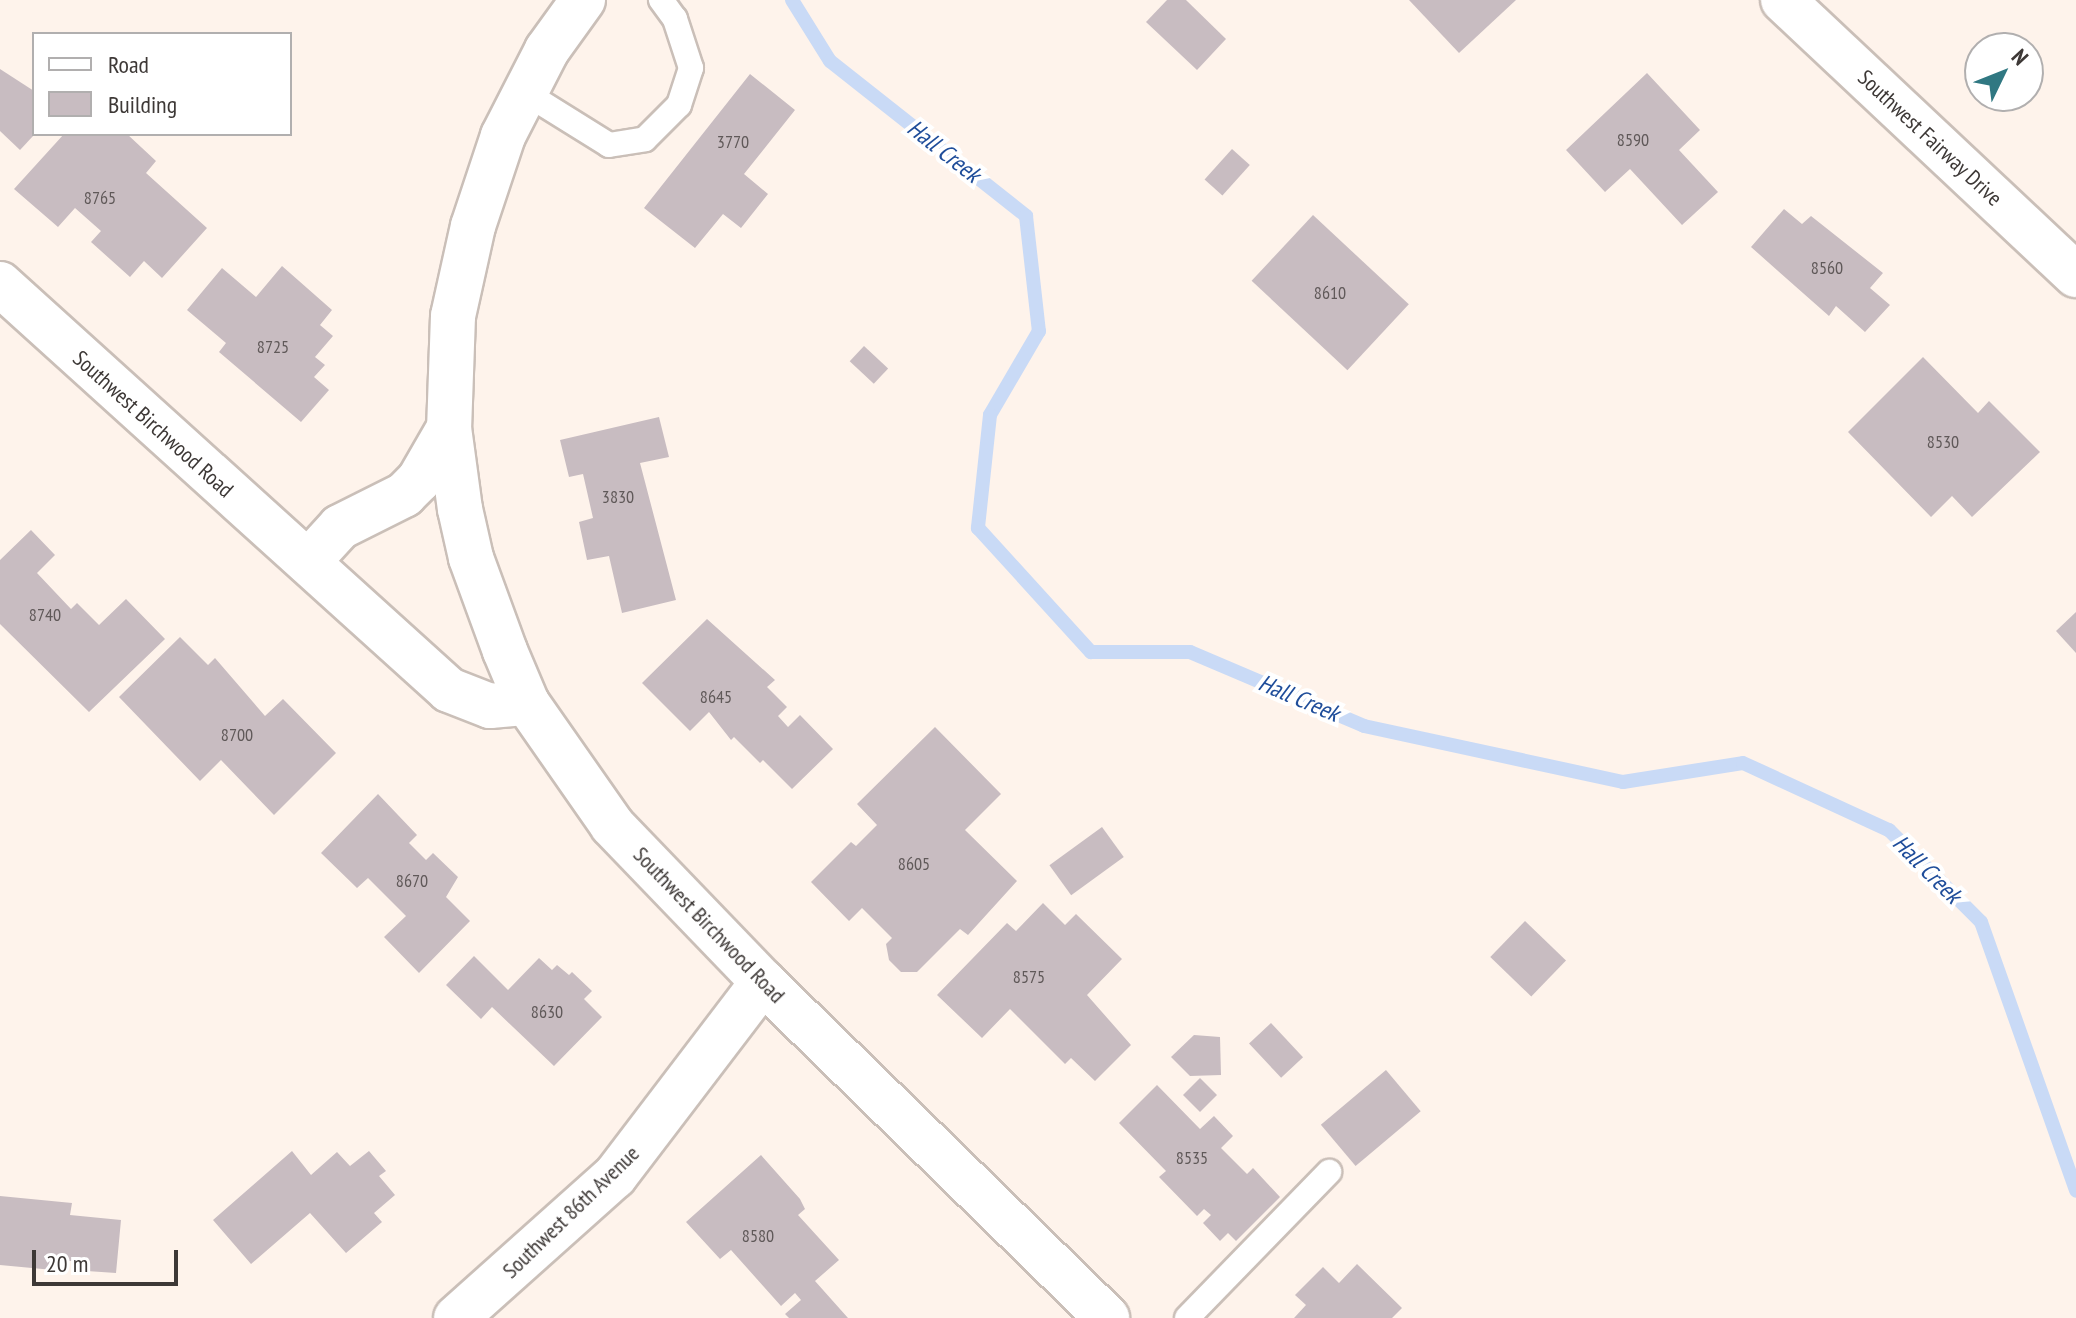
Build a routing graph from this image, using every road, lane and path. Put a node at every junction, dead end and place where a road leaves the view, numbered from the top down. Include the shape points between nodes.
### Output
1 (661, 0) edge
2 (1783, 0) edge
3 (566, 7) edge
4 (524, 92) junction
5 (2076, 275) edge
6 (0, 284) edge
7 (449, 428) junction
8 (308, 562) junction
9 (527, 703) junction
10 (763, 982) junction
11 (1329, 1172) dead end
12 (459, 1316) edge
13 (1107, 1318) edge
14 (1187, 1318) edge

1 - 4 lane via 675,19 691,68 679,105 645,139 609,145
2 - 5 street, Southwest Fairway Drive
3 - 4 street
4 - 7 street via 503,136 460,274 449,348
6 - 8 street, Southwest Birchwood Road
7 - 8 street via 419,480 404,495 340,527
7 - 9 street via 471,558
8 - 9 street, Southwest Birchwood Road via 449,690 490,706
9 - 10 street, Southwest Birchwood Road via 612,825
10 - 12 street, Southwest 86th Avenue via 615,1176
10 - 13 street, Southwest Birchwood Road
11 - 14 lane

